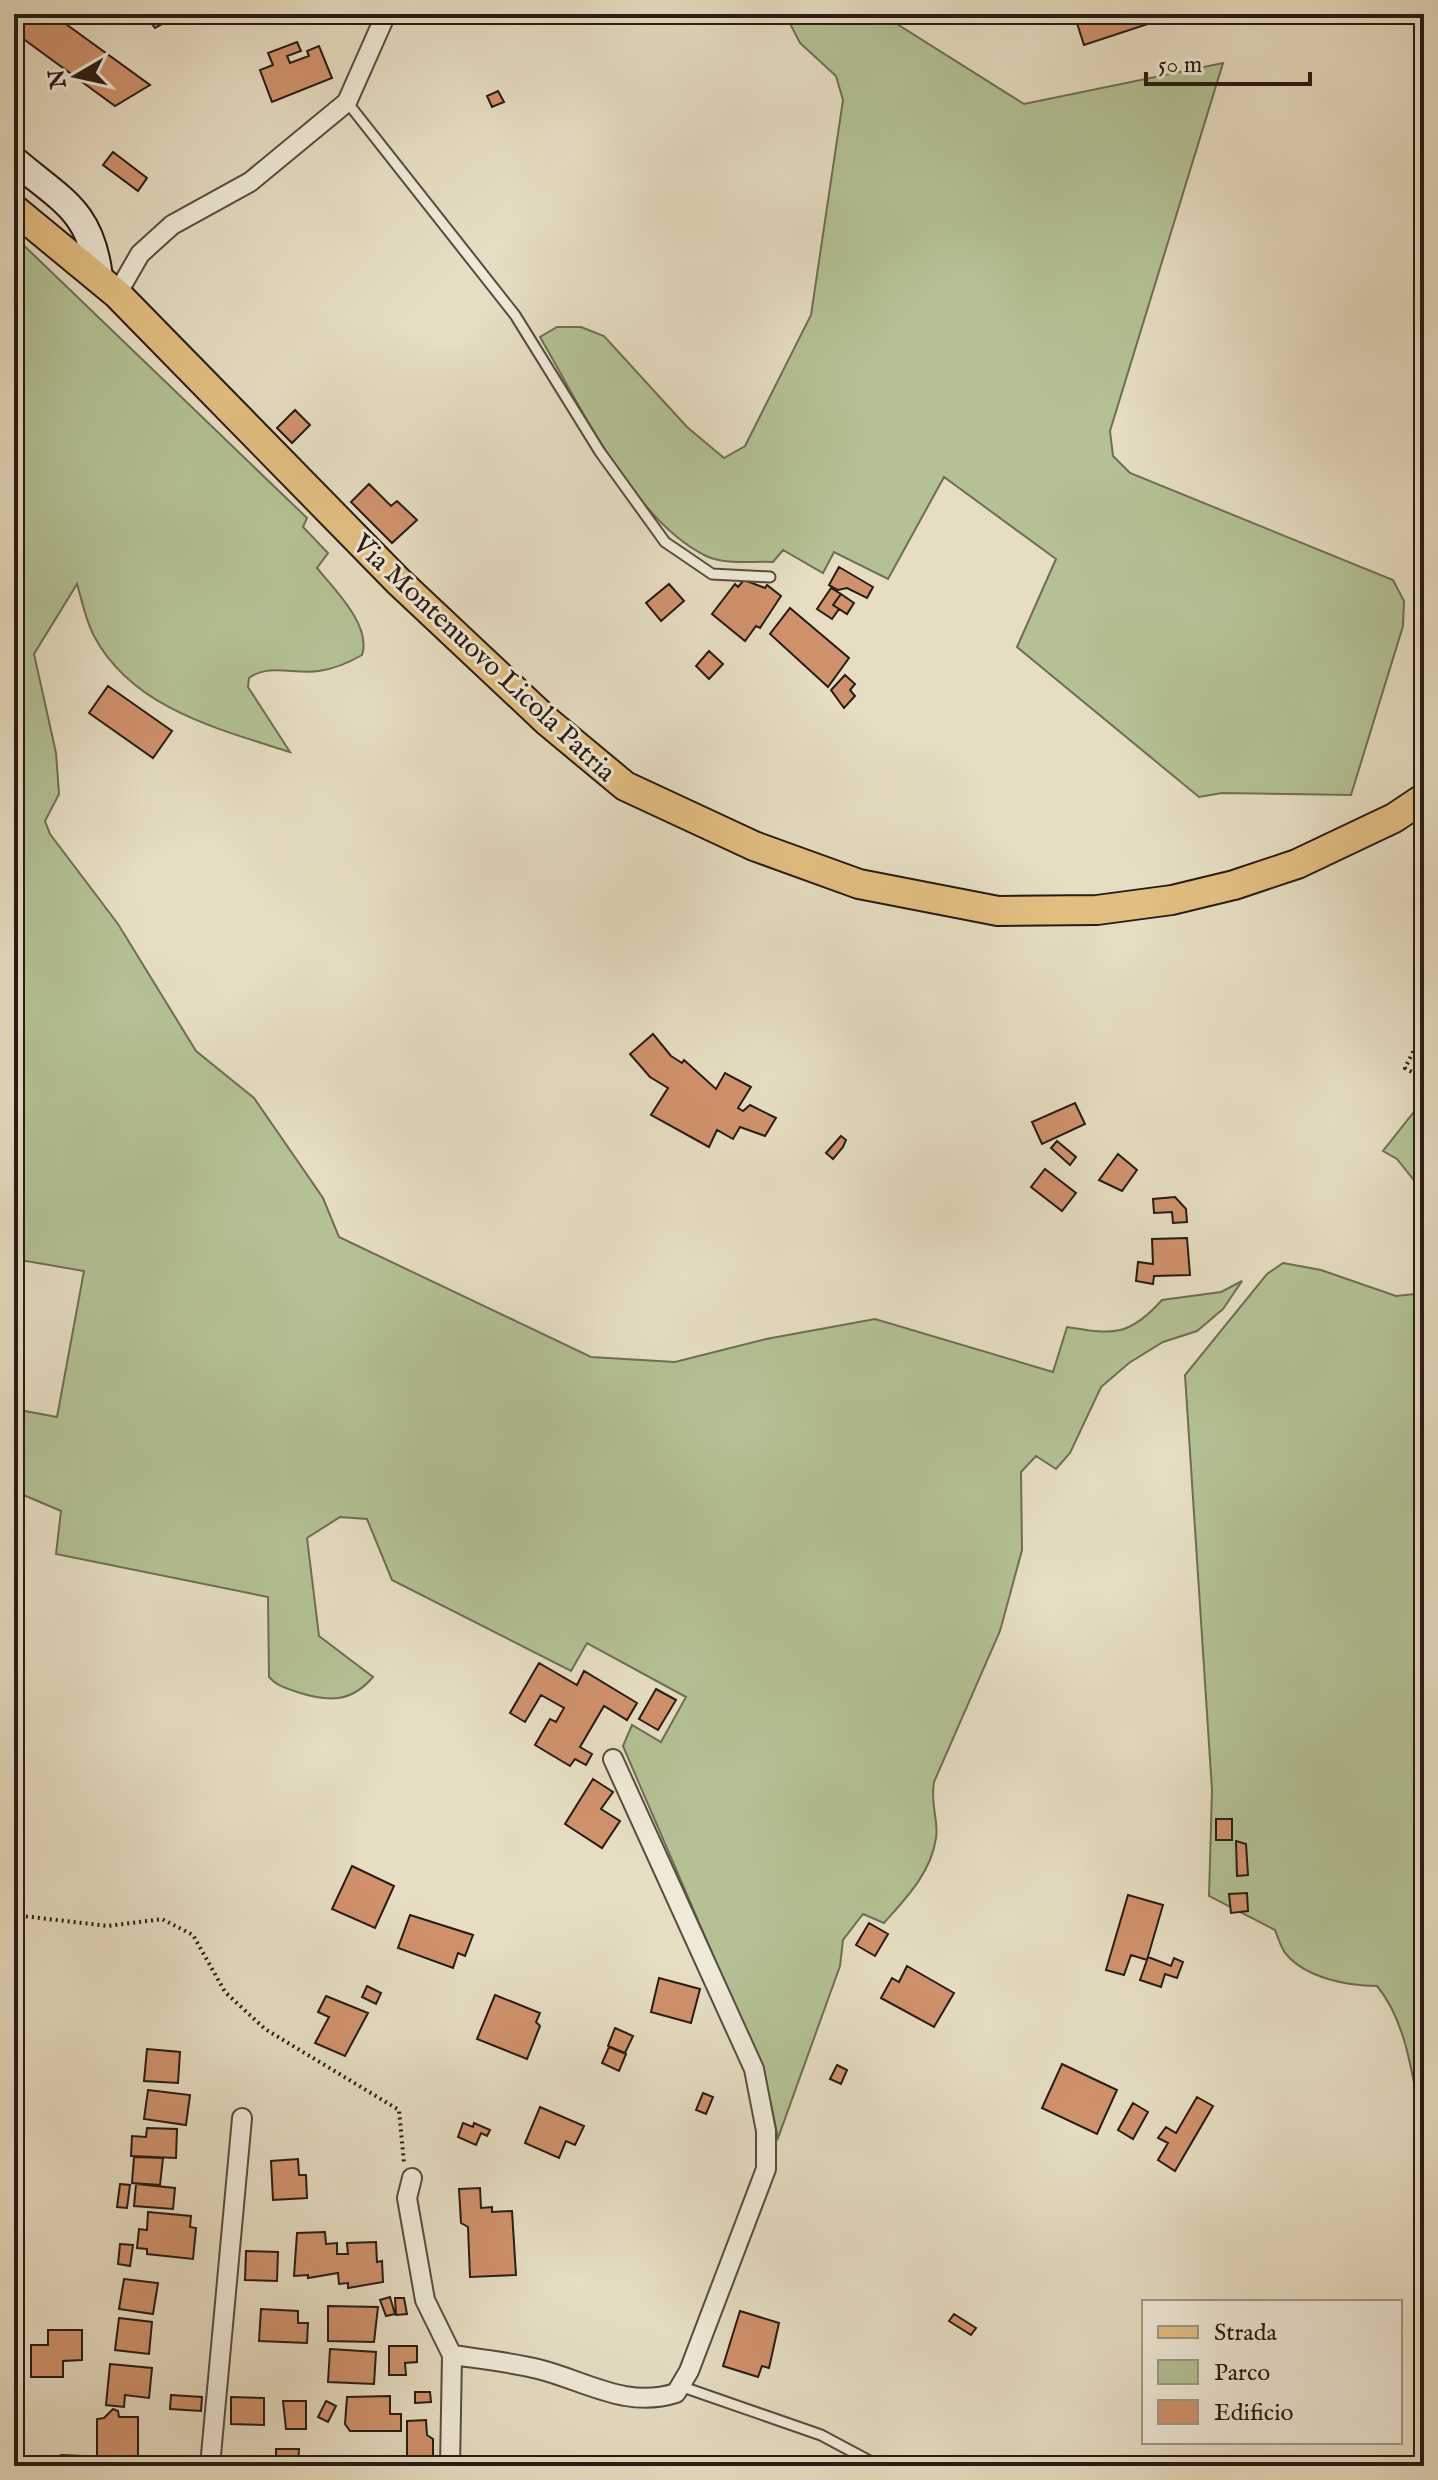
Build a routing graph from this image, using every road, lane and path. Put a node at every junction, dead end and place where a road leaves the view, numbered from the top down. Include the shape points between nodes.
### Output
1 (386, 14) edge
2 (347, 102) junction
3 (14, 160) edge
4 (62, 201) junction
5 (14, 209) edge
6 (40, 232) junction
7 (108, 285) junction
8 (770, 577) dead end
9 (1424, 798) edge
10 (1424, 1030) edge
11 (1424, 1079) edge
12 (613, 1759) dead end
13 (14, 1915) edge
14 (242, 2118) dead end
15 (412, 2178) joint
16 (452, 2355) junction
17 (680, 2386) junction
18 (210, 2466) edge
19 (450, 2466) edge
20 (879, 2466) edge

1 - 2 street
2 - 7 street via 250,182 172,225
2 - 8 lane via 515,315 600,452 665,542 712,574
3 - 4 street
4 - 6 street via 73,223 70,229
4 - 7 street via 86,223
5 - 6 main road, Via Montenuovo Licola Patria
6 - 7 main road, Via Montenuovo Licola Patria
7 - 9 main road, Via Montenuovo Licola Patria via 398,581 548,722 625,786 754,846 859,884 998,911 1097,910 1172,900 1297,864
10 - 11 path via 1405,1068
12 - 17 street via 754,2069 766,2131 766,2169
13 - 15 path via 108,1926 162,1919 193,1935 225,1992 265,2029 399,2110 403,2160
14 - 18 street
15 - 16 street via 407,2198 425,2300
16 - 17 street via 538,2369 624,2398 657,2399 676,2393
16 - 19 street
17 - 20 lane via 821,2435

